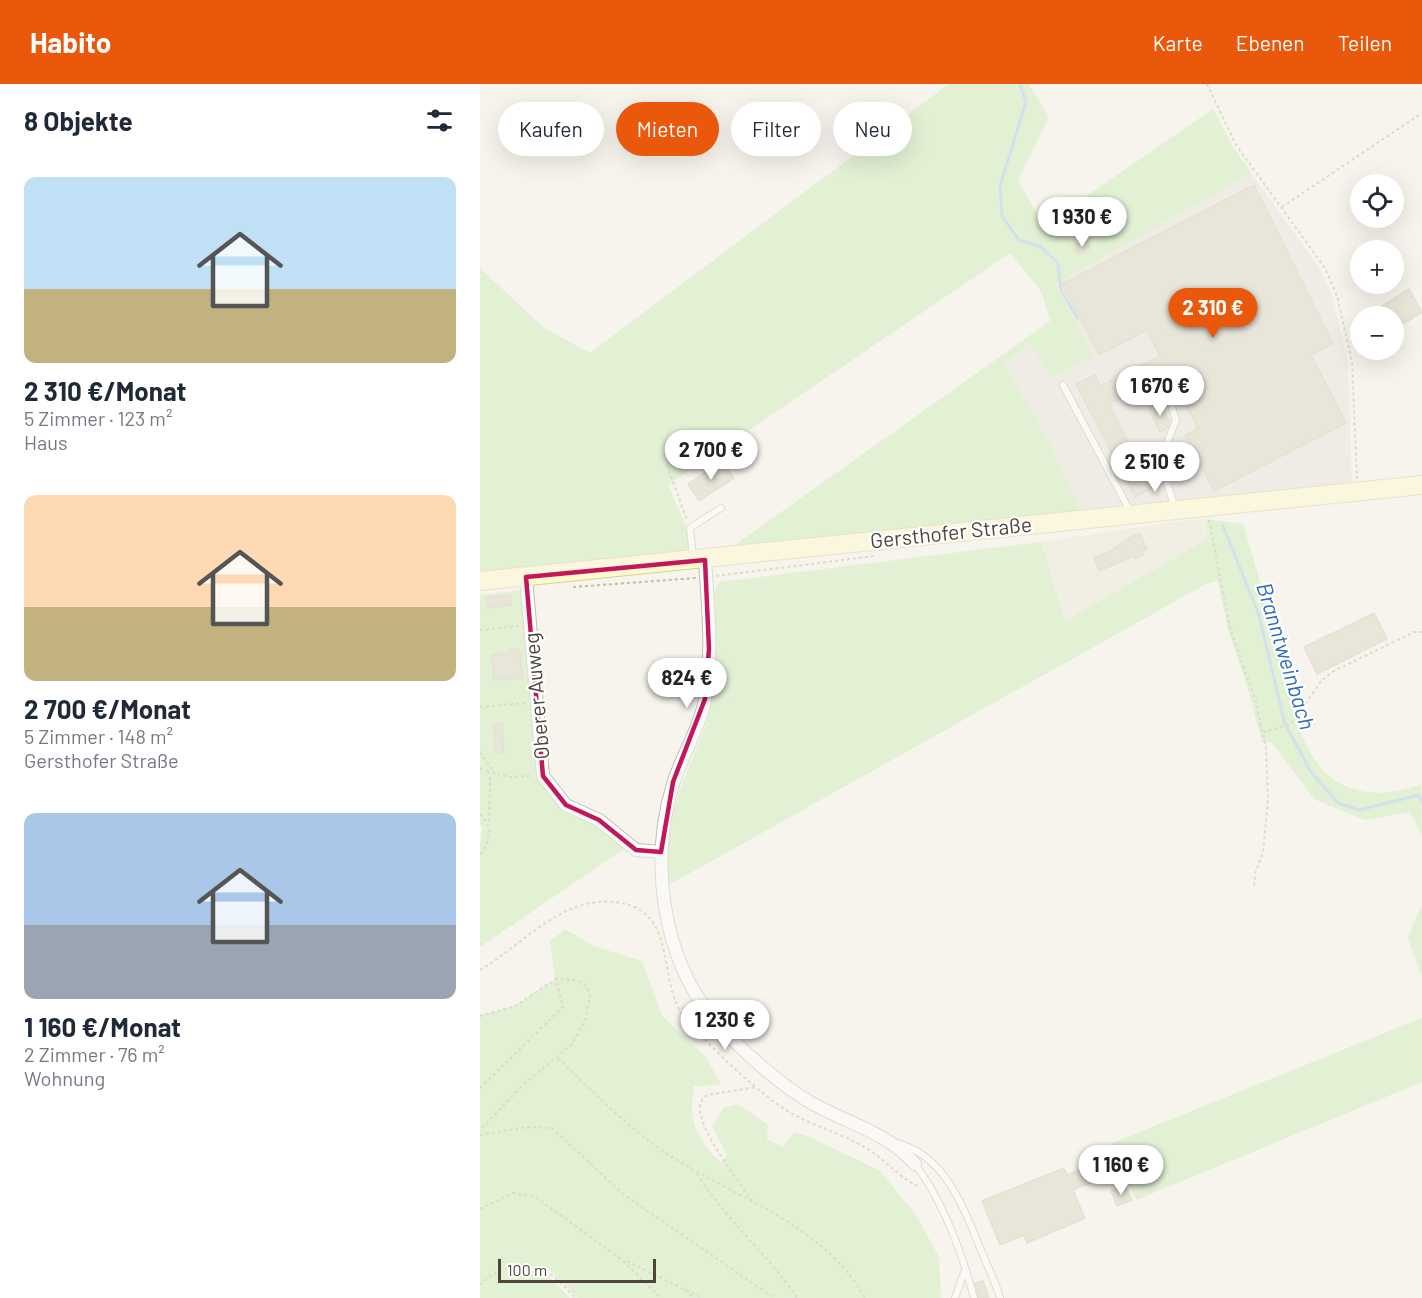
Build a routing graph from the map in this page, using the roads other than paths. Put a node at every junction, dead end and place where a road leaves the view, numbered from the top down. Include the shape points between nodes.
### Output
1 (1063, 385) dead end
2 (1170, 401) dead end
3 (1422, 485) edge
4 (721, 508) dead end
5 (1176, 508) junction
6 (1132, 513) junction
7 (699, 560) junction
8 (526, 577) junction
9 (480, 581) edge
10 (661, 852) junction
11 (892, 1142) junction
12 (916, 1165) joint
13 (965, 1270) junction
14 (955, 1297) edge
15 (974, 1298) edge
16 (1000, 1298) edge

1 - 6 lane
2 - 5 lane via 1176,420 1160,461
3 - 5 main road, Gersthofer Straße
4 - 7 lane via 690,528
5 - 6 main road, Gersthofer Straße
6 - 7 main road, Gersthofer Straße
7 - 8 main road, Gersthofer Straße
7 - 10 street via 709,648 705,699 699,724 673,782
8 - 9 main road, Gersthofer Straße
8 - 10 street, Oberer Auweg via 543,776 566,805 606,825 636,850
10 - 11 street via 662,883 672,935 688,978 712,1016 758,1063 817,1106
11 - 12 street
11 - 16 lane via 916,1150 942,1173 963,1206
12 - 13 lane via 934,1191
13 - 14 lane
13 - 15 lane

